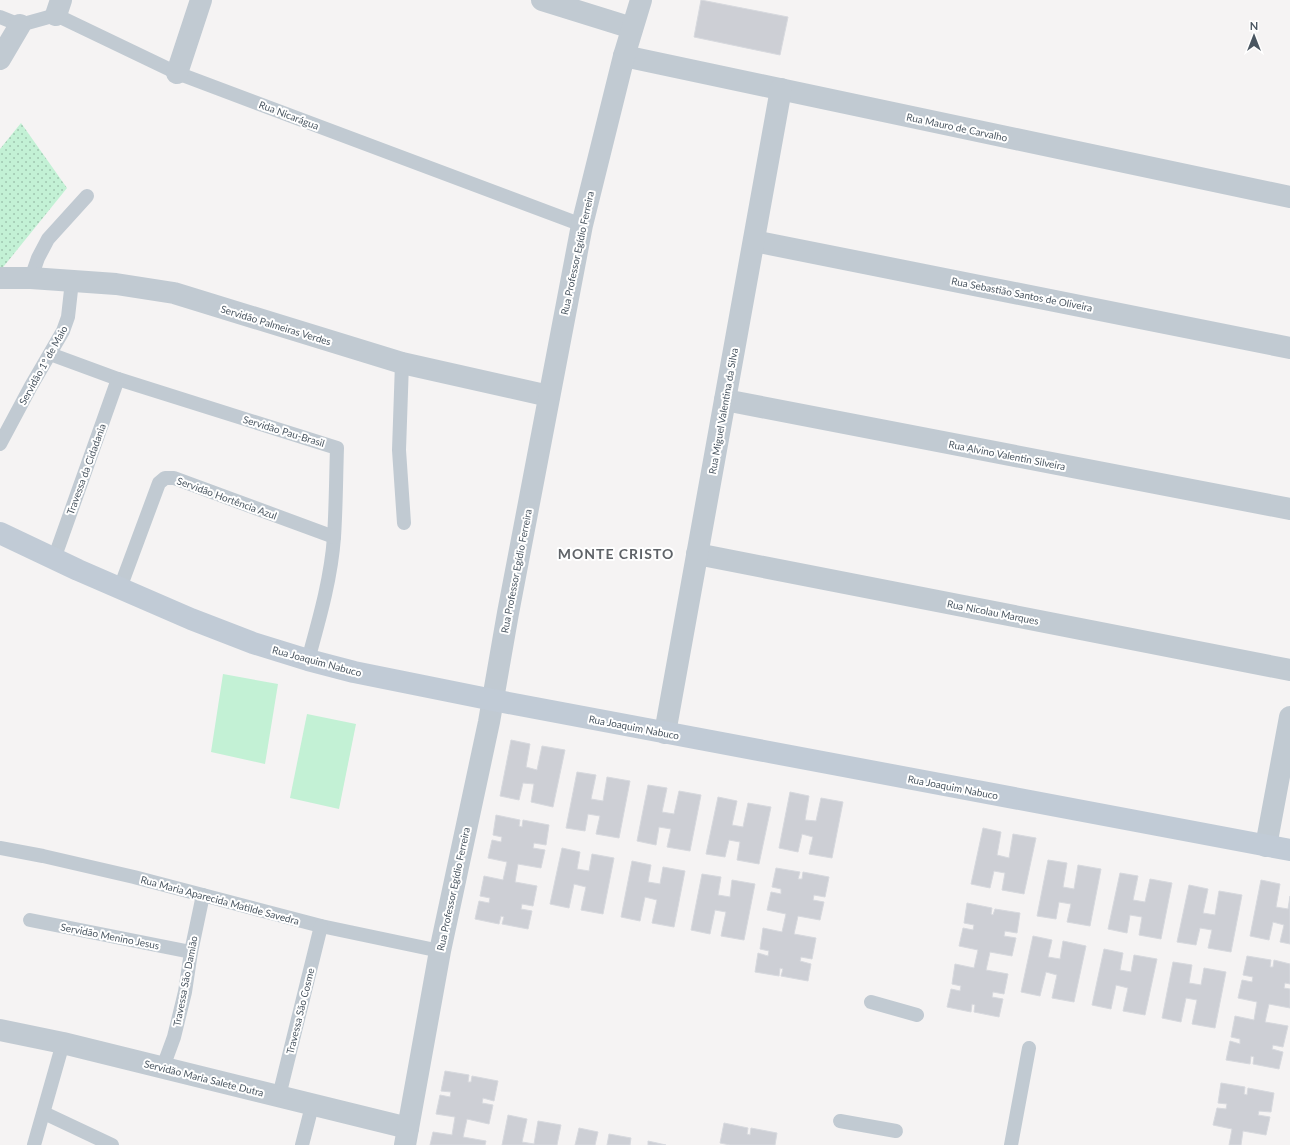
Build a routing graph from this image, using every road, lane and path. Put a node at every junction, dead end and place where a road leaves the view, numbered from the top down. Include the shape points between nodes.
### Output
1 (201, 0) edge
2 (542, 0) edge
3 (641, 0) edge
4 (59, 8) edge
5 (0, 17) edge
6 (20, 25) junction
7 (632, 28) junction
8 (624, 56) junction
9 (0, 59) edge
10 (177, 72) junction
11 (781, 89) junction
12 (87, 196) dead end
13 (1290, 197) edge
14 (582, 225) junction
15 (754, 241) junction
16 (0, 278) edge
17 (31, 278) junction
18 (72, 281) junction
19 (1290, 348) edge
20 (50, 354) junction
21 (402, 363) junction
22 (118, 379) junction
23 (549, 396) junction
24 (725, 400) junction
25 (0, 444) edge
26 (1290, 509) edge
27 (404, 523) dead end
28 (0, 533) edge
29 (334, 537) junction
30 (697, 554) junction
31 (54, 559) junction
32 (120, 588) junction
33 (308, 660) junction
34 (1290, 670) edge
35 (493, 700) junction
36 (1290, 717) edge
37 (665, 733) junction
38 (1266, 846) junction
39 (0, 848) edge
40 (1290, 850) edge
41 (203, 895) junction
42 (30, 920) dead end
43 (321, 926) junction
44 (440, 951) junction
45 (191, 952) junction
46 (871, 1002) dead end
47 (917, 1015) dead end
48 (0, 1030) edge
49 (63, 1043) junction
50 (1029, 1048) dead end
51 (163, 1067) junction
52 (279, 1096) junction
53 (312, 1106) junction
54 (44, 1113) junction
55 (840, 1121) dead end
56 (896, 1131) dead end
57 (406, 1137) edge
58 (34, 1145) edge
59 (112, 1145) edge
60 (302, 1145) edge
61 (1011, 1145) edge

1 - 10 street
2 - 7 street
3 - 7 street, Rua Professor Egídio Ferreira
4 - 6 lane, Rua Nicarágua
4 - 10 lane, Rua Nicarágua
5 - 6 lane
6 - 9 street
7 - 8 street, Rua Professor Egídio Ferreira
8 - 11 street, Rua Mauro de Carvalho
8 - 14 street, Rua Professor Egídio Ferreira
10 - 14 lane, Rua Nicarágua
11 - 13 street, Rua Mauro de Carvalho
11 - 15 street, Rua Miguel Valentina da Silva
12 - 17 lane via 48,239
14 - 23 street, Rua Professor Egídio Ferreira
15 - 19 street, Rua Sebastião Santos de Oliveira
15 - 24 street, Rua Miguel Valentina da Silva
16 - 17 street, Servidão Palmeiras Verdes
17 - 18 street, Servidão Palmeiras Verdes
18 - 20 lane, Servidão 1º de Maio via 68,317
18 - 21 street, Servidão Palmeiras Verdes via 116,284 174,294
20 - 22 lane, Servidão Pau-Brasil
20 - 25 lane, Servidão 1º de Maio
21 - 23 street, Servidão Palmeiras Verdes
21 - 27 lane via 399,450
22 - 29 lane, Servidão Pau-Brasil via 337,448
22 - 31 lane, Travessa da Cidadania
23 - 35 street, Rua Professor Egídio Ferreira
24 - 26 street, Rua Alvino Valentin Silveira
24 - 30 street, Rua Miguel Valentina da Silva
28 - 31 main road, Rua Joaquim Nabuco
29 - 32 lane, Servidão Hortência Azul via 174,478 165,478 159,483
29 - 33 lane, Servidão Pau-Brasil via 326,593
30 - 34 street, Rua Nicolau Marques
30 - 37 street, Rua Miguel Valentina da Silva
31 - 32 main road, Rua Joaquim Nabuco
32 - 33 main road, Rua Joaquim Nabuco via 253,643
33 - 35 main road, Rua Joaquim Nabuco via 354,672
35 - 37 main road, Rua Joaquim Nabuco
35 - 44 street, Rua Professor Egídio Ferreira
36 - 38 street
37 - 38 main road, Rua Joaquim Nabuco
38 - 40 main road, Rua Joaquim Nabuco
39 - 41 lane, Rua Maria Aparecida Matilde Savedra
41 - 43 lane, Rua Maria Aparecida Matilde Savedra
41 - 45 lane, Travessa São Damião
42 - 45 lane, Servidão Menino Jesus
43 - 44 lane, Rua Maria Aparecida Matilde Savedra
43 - 52 lane, Travessa São Cosme
44 - 57 street, Rua Professor Egídio Ferreira
45 - 51 lane, Travessa São Damião via 185,992 174,1037
46 - 47 lane
48 - 49 street, Servidão Maria Salete Dutra
49 - 51 street, Servidão Maria Salete Dutra
49 - 54 lane
50 - 61 lane
51 - 52 street, Servidão Maria Salete Dutra
52 - 53 street, Servidão Maria Salete Dutra
53 - 57 street, Servidão Maria Salete Dutra
53 - 60 lane
54 - 58 lane
54 - 59 lane
55 - 56 lane

